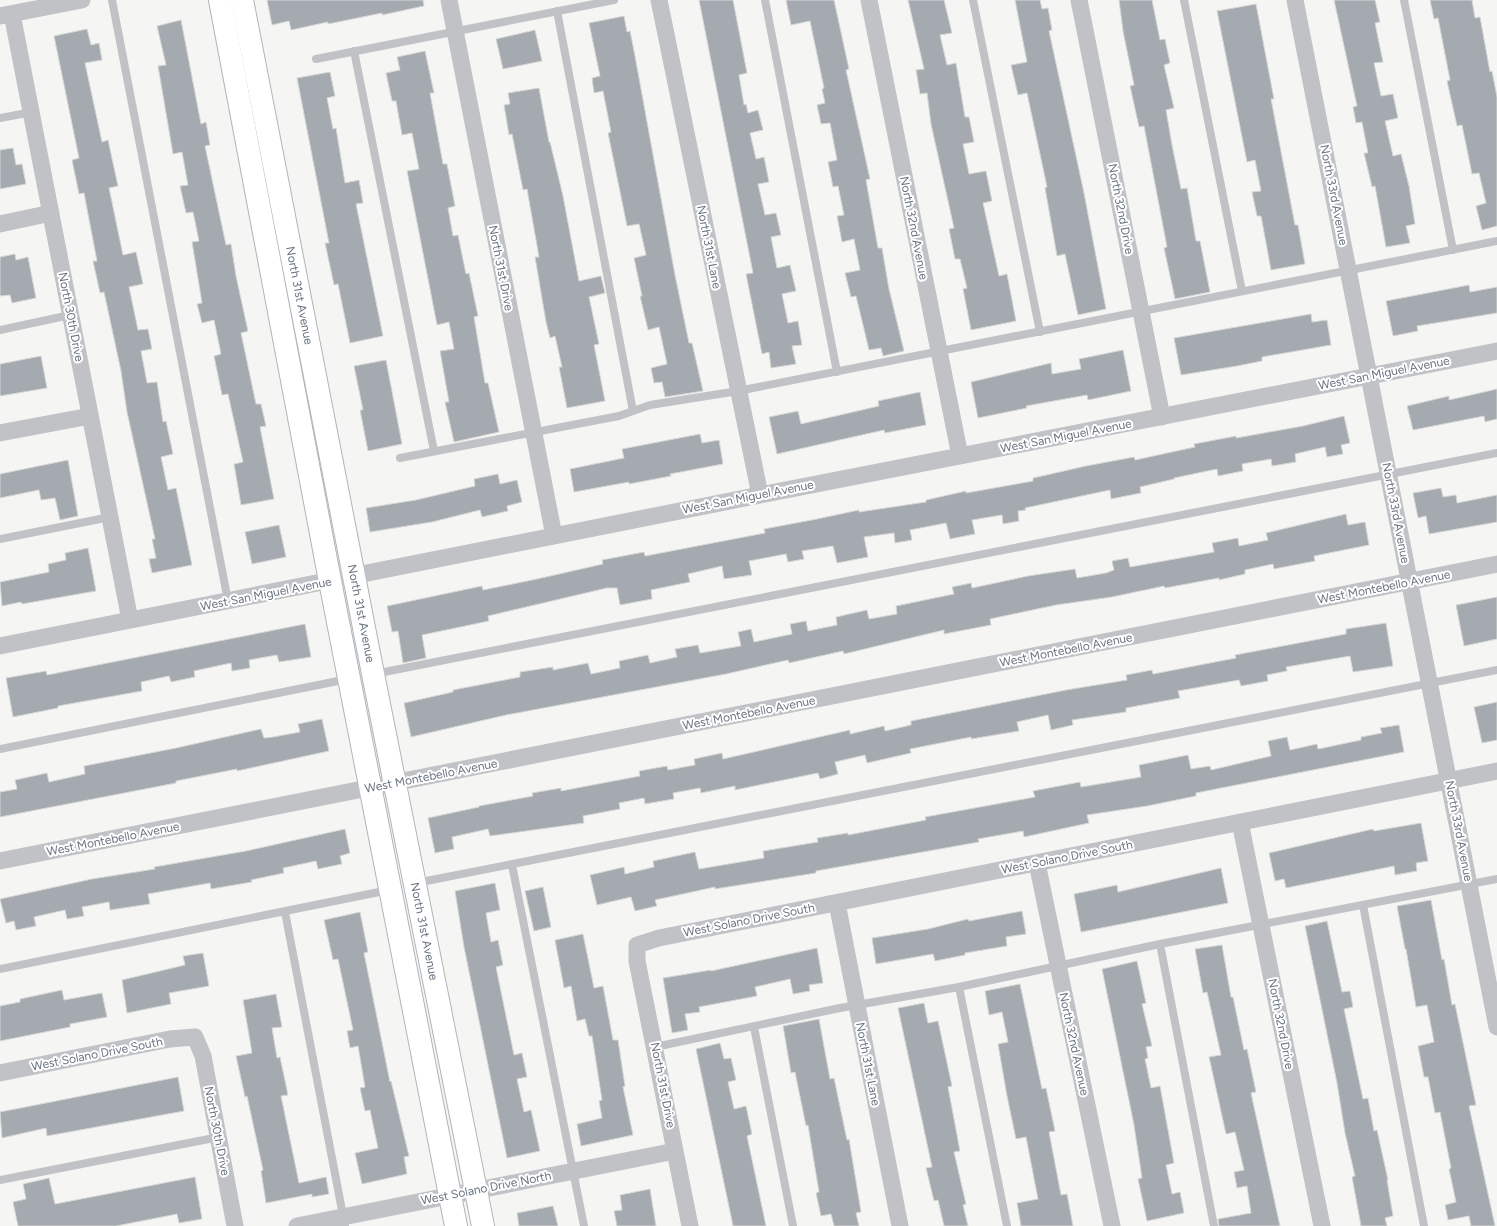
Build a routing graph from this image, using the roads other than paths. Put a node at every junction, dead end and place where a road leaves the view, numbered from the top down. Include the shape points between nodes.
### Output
1 (82, 0) edge
2 (112, 0) edge
3 (220, 0) edge
4 (242, 0) edge
5 (449, 0) edge
6 (614, 0) edge
7 (659, 0) edge
8 (765, 0) edge
9 (869, 0) edge
10 (973, 0) edge
11 (1080, 0) edge
12 (1184, 0) edge
13 (1296, 0) edge
14 (1404, 0) edge
15 (557, 11) junction
16 (6, 15) edge
17 (454, 31) junction
18 (354, 51) junction
19 (316, 59) dead end
20 (32, 112) junction
21 (0, 118) edge
22 (51, 213) junction
23 (0, 224) edge
24 (1497, 241) edge
25 (1453, 250) junction
26 (1348, 270) junction
27 (298, 288) junction
28 (1242, 291) junction
29 (276, 292) junction
30 (1141, 312) junction
31 (70, 315) junction
32 (0, 330) edge
33 (1040, 332) junction
34 (1497, 351) edge
35 (939, 352) junction
36 (837, 372) junction
37 (1369, 375) junction
38 (738, 391) junction
39 (633, 411) junction
40 (90, 416) junction
41 (1162, 417) junction
42 (0, 433) edge
43 (533, 433) junction
44 (434, 451) junction
45 (1497, 453) edge
46 (960, 456) junction
47 (400, 458) dead end
48 (1389, 474) junction
49 (760, 495) junction
50 (110, 517) junction
51 (554, 536) junction
52 (0, 539) edge
53 (1497, 564) edge
54 (354, 576) junction
55 (330, 581) junction
56 (1410, 581) junction
57 (228, 601) junction
58 (130, 620) junction
59 (0, 646) edge
60 (1497, 670) edge
61 (373, 674) junction
62 (350, 679) junction
63 (1430, 683) junction
64 (0, 749) edge
65 (1497, 771) edge
66 (1449, 781) junction
67 (396, 783) junction
68 (371, 788) junction
69 (1240, 822) junction
70 (0, 861) edge
71 (1037, 863) junction
72 (512, 865) junction
73 (1497, 878) edge
74 (416, 883) junction
75 (1469, 884) junction
76 (390, 890) junction
77 (837, 902) junction
78 (1362, 905) junction
79 (285, 912) junction
80 (1261, 925) junction
81 (637, 944) joint
82 (1160, 944) junction
83 (1058, 965) junction
84 (0, 968) edge
85 (959, 987) junction
86 (857, 1005) junction
87 (754, 1026) junction
88 (1497, 1027) edge
89 (195, 1037) joint
90 (655, 1046) junction
91 (0, 1074) edge
92 (219, 1137) junction
93 (675, 1150) junction
94 (573, 1171) junction
95 (0, 1180) edge
96 (477, 1190) junction
97 (450, 1195) junction
98 (344, 1221) edge
99 (235, 1226) edge
100 (297, 1226) edge
101 (456, 1226) edge
102 (483, 1226) edge
103 (584, 1226) edge
104 (690, 1226) edge
105 (794, 1226) edge
106 (900, 1226) edge
107 (1007, 1226) edge
108 (1112, 1226) edge
109 (1214, 1226) edge
110 (1322, 1226) edge
111 (1424, 1226) edge

1 - 16 street
2 - 57 lane
3 - 29 street, North 31st Avenue
4 - 27 street, North 31st Avenue
5 - 17 street, North 31st Drive
6 - 15 lane
7 - 38 street, North 31st Lane
8 - 36 lane
9 - 35 street, North 32nd Avenue
10 - 33 lane
11 - 30 street, North 32nd Drive
12 - 28 lane
13 - 26 street, North 33rd Avenue
14 - 25 lane
15 - 17 lane
15 - 39 lane
16 - 20 street, North 30th Drive
17 - 18 lane
17 - 43 street, North 31st Drive
18 - 19 lane
18 - 44 lane
20 - 21 lane
20 - 22 street, North 30th Drive
22 - 23 street
22 - 31 street, North 30th Drive
24 - 25 lane
25 - 26 lane
26 - 28 lane
26 - 37 street, North 33rd Avenue
27 - 29 street
27 - 54 street, North 31st Avenue
28 - 30 lane
29 - 55 street, North 31st Avenue
30 - 33 lane
30 - 41 street, North 32nd Drive
31 - 32 lane
31 - 40 street, North 30th Drive
33 - 35 lane
34 - 37 street, West San Miguel Avenue
35 - 36 lane
35 - 46 street, North 32nd Avenue
36 - 38 lane
37 - 41 street, West San Miguel Avenue
37 - 48 street, North 33rd Avenue
38 - 39 lane via 650,405
38 - 49 street, North 31st Lane
39 - 43 lane
40 - 42 street
40 - 50 street, North 30th Drive
41 - 46 street, West San Miguel Avenue
43 - 44 lane
43 - 51 street, North 31st Drive
44 - 47 lane
45 - 48 lane
46 - 49 street, West San Miguel Avenue
48 - 56 street, North 33rd Avenue
48 - 61 lane
49 - 51 street, West San Miguel Avenue
50 - 52 lane
50 - 58 street, North 30th Drive
51 - 54 street, West San Miguel Avenue
53 - 56 street, West Montebello Avenue
54 - 55 street, West San Miguel Avenue
54 - 61 street, North 31st Avenue
55 - 57 street, West San Miguel Avenue
55 - 62 street, North 31st Avenue
56 - 63 street, North 33rd Avenue
56 - 67 street, West Montebello Avenue
57 - 58 street, West San Miguel Avenue
58 - 59 street, West San Miguel Avenue
60 - 63 lane
61 - 67 street, North 31st Avenue
62 - 64 lane
62 - 68 street, North 31st Avenue
63 - 66 street, North 33rd Avenue
63 - 72 lane
65 - 66 street, West Solano Drive South
66 - 69 street, West Solano Drive South
66 - 75 street, North 33rd Avenue
67 - 68 street, West Montebello Avenue
67 - 74 street, North 31st Avenue
68 - 70 street, West Montebello Avenue
68 - 76 street, North 31st Avenue
69 - 71 street, West Solano Drive South
69 - 80 street, North 32nd Drive
71 - 77 street, West Solano Drive South
71 - 83 street, North 32nd Avenue
72 - 74 lane
72 - 94 lane
73 - 75 lane
74 - 96 street, North 31st Avenue
75 - 78 lane
75 - 88 street, North 33rd Avenue
76 - 79 lane
76 - 97 street, North 31st Avenue
77 - 81 street, West Solano Drive South
77 - 86 street, North 31st Lane
78 - 80 lane
78 - 111 lane
79 - 84 lane
79 - 98 lane
80 - 82 lane
80 - 110 street, North 32nd Drive
81 - 90 street, North 31st Drive via 637,961
82 - 83 lane
82 - 109 lane
83 - 85 lane
83 - 108 street, North 32nd Avenue
85 - 86 lane
85 - 107 lane
86 - 87 lane
86 - 106 street, North 31st Lane
87 - 90 lane
87 - 105 lane
89 - 91 street, West Solano Drive South via 170,1039
89 - 92 street, North 30th Drive via 203,1056
90 - 93 street, North 31st Drive
92 - 95 lane
92 - 99 street, North 30th Drive
93 - 94 street, West Solano Drive North
93 - 104 street, North 31st Drive
94 - 96 street, West Solano Drive North
94 - 103 lane
96 - 97 street, West Solano Drive North
96 - 102 street, North 31st Avenue
97 - 98 street, West Solano Drive North
97 - 101 street, North 31st Avenue
98 - 100 street, West Solano Drive North

